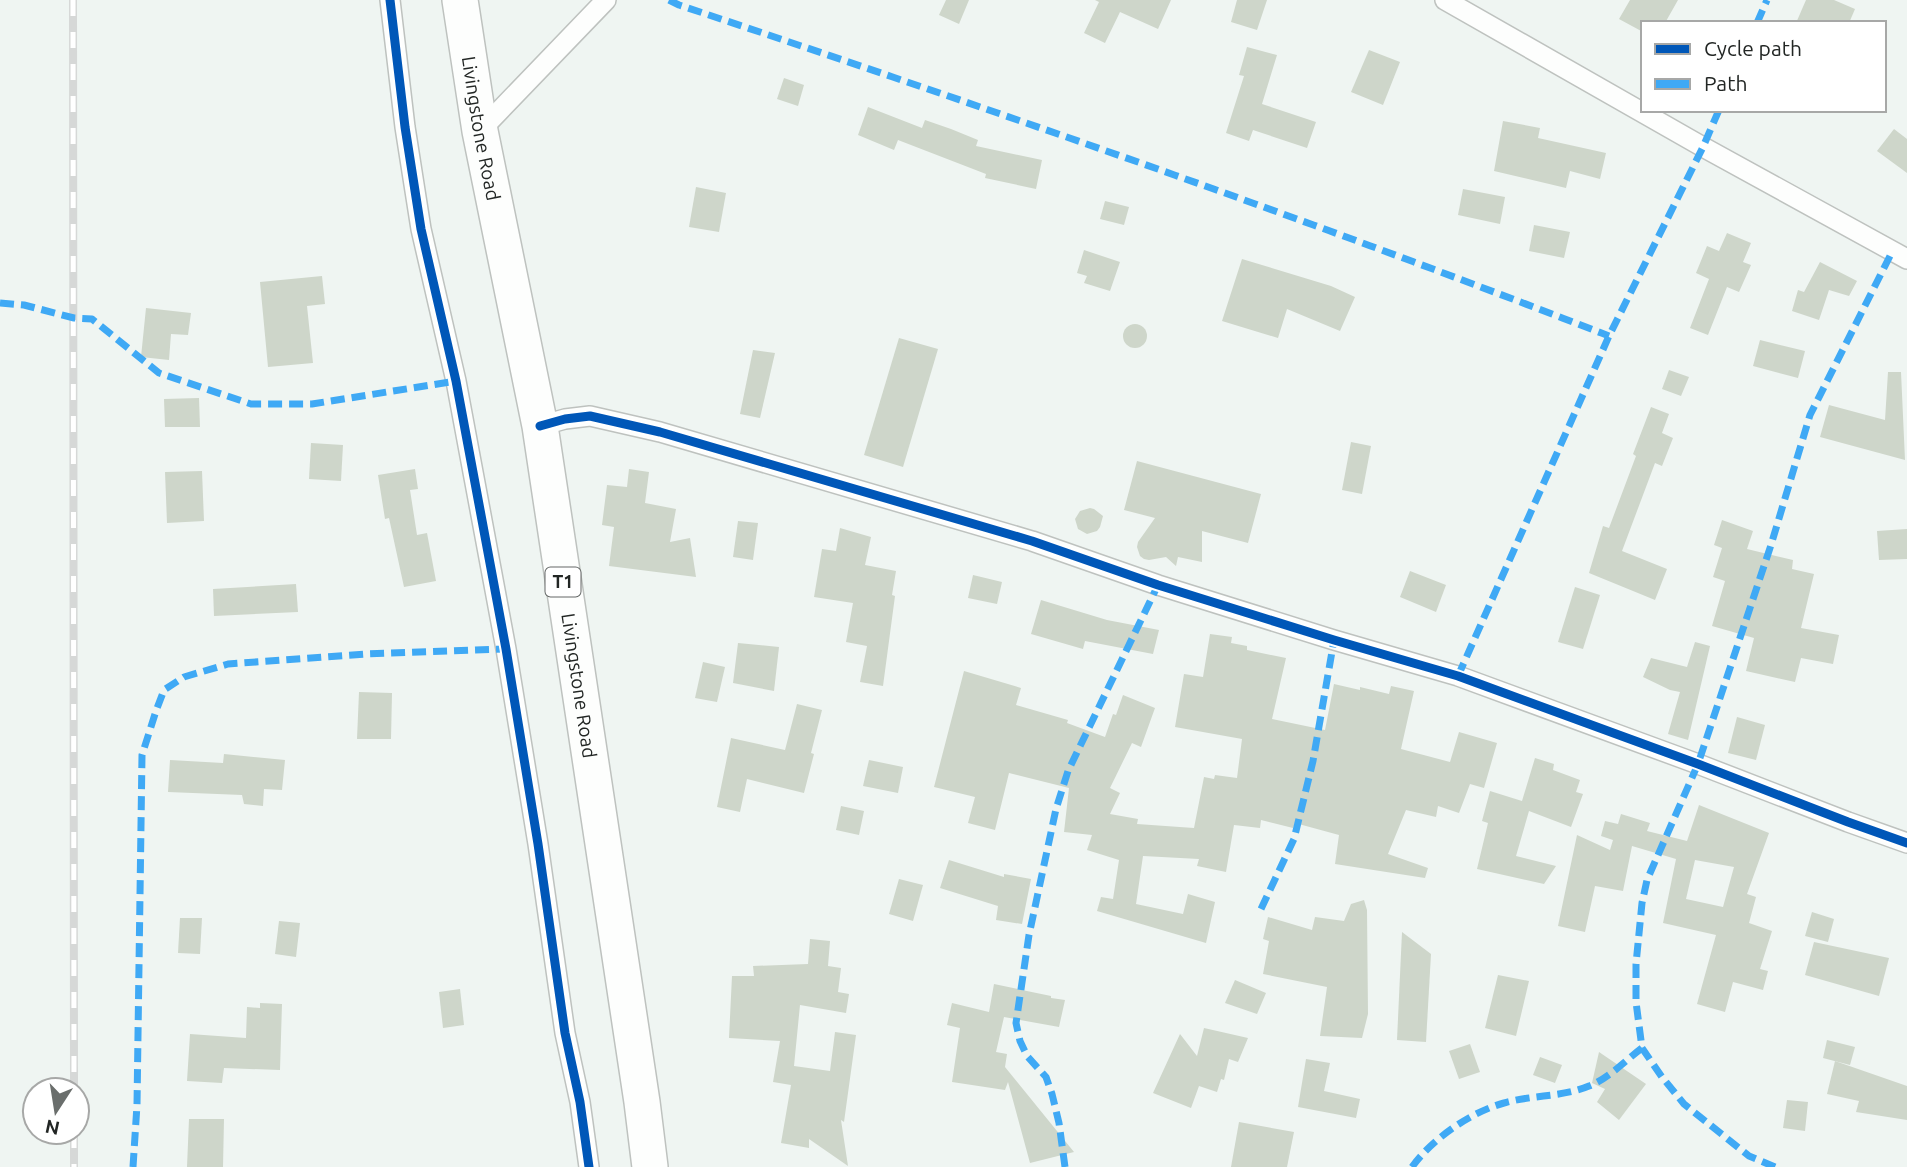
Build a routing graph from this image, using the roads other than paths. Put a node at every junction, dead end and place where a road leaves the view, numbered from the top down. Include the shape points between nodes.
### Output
1 (390, 0) edge
2 (460, 0) edge
3 (606, 0) edge
4 (1445, 0) edge
5 (1641, 112) edge
6 (1642, 112) edge
7 (480, 131) junction
8 (1907, 258) edge
9 (540, 426) junction
10 (1907, 843) edge
11 (589, 1167) edge
12 (650, 1167) edge

1 - 11 street via 421,229 456,381 506,649
2 - 7 highway, Livingstone Road / T1
3 - 7 street
4 - 5 street
6 - 8 street
7 - 9 highway, Livingstone Road / T1
9 - 10 street via 590,416 660,432 1032,541 1158,585 1458,676
9 - 12 highway, Livingstone Road / T1

